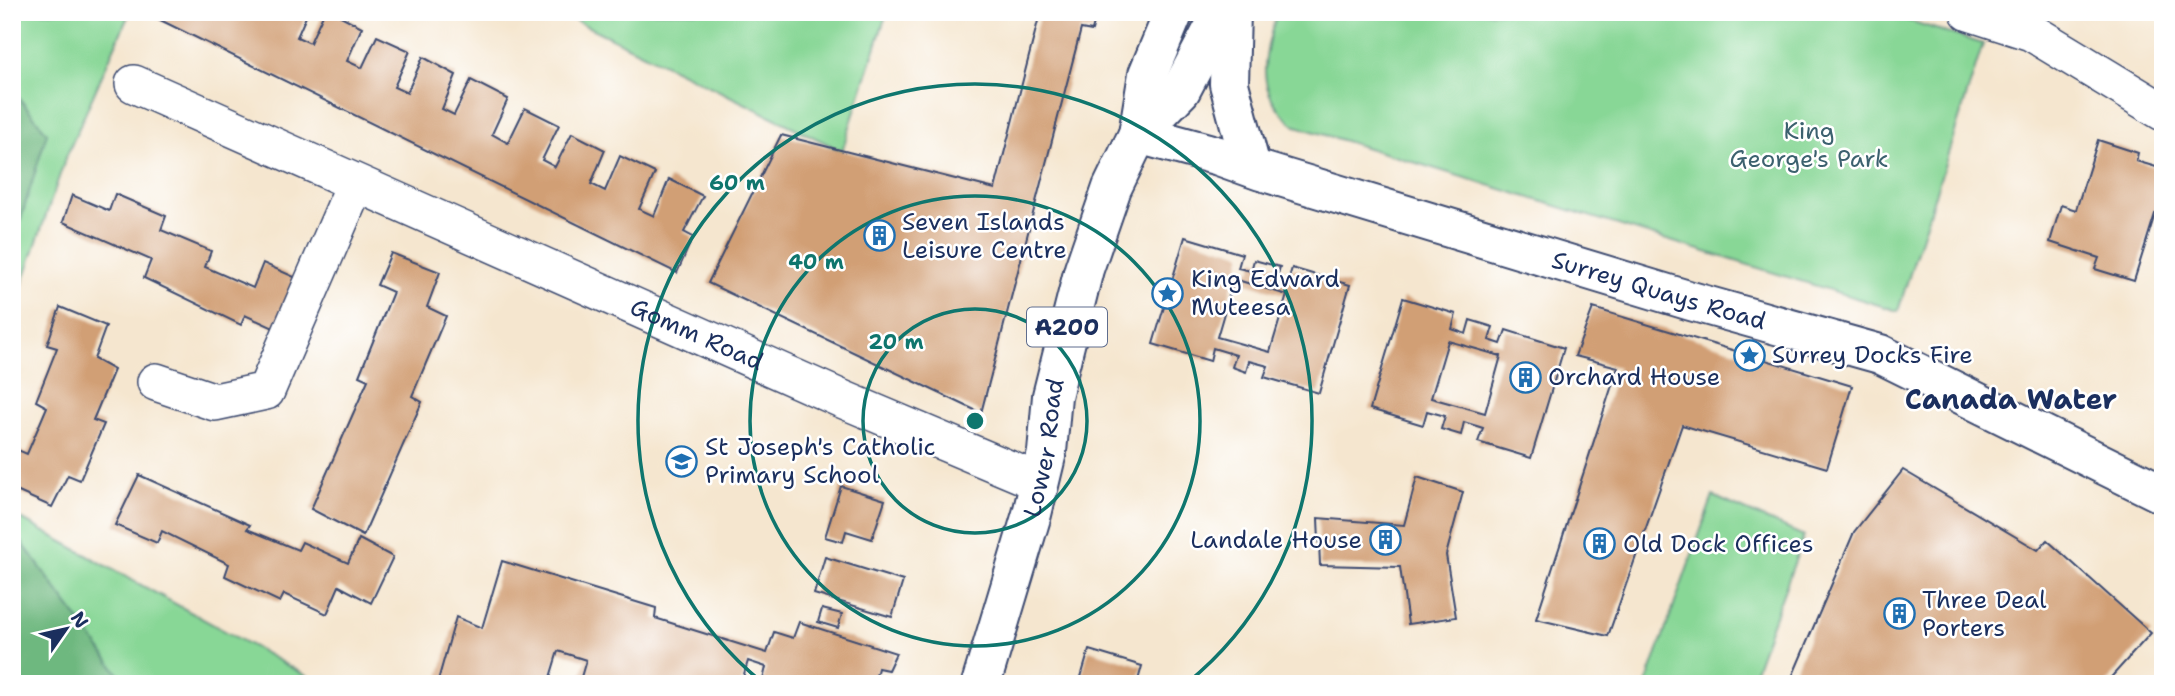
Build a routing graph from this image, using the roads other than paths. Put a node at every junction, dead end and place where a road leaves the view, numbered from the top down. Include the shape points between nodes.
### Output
1 (1174, 12) edge
2 (1222, 12) edge
3 (1231, 12) edge
4 (1969, 12) edge
5 (134, 84) dead end
6 (2163, 112) edge
7 (1138, 134) junction
8 (1251, 167) junction
9 (355, 185) junction
10 (156, 382) dead end
11 (1039, 482) junction
12 (2163, 494) edge
13 (981, 684) edge

1 - 7 street, A200 via 1148,74
2 - 7 street, A200 via 1181,90
3 - 8 street via 1229,84
4 - 6 street via 2031,32
5 - 9 street, Gomm Road
7 - 8 street, Surrey Quays Road
7 - 11 street, Lower Road / A200 via 1112,188 1080,281 1052,396 1047,453
8 - 12 street, Surrey Quays Road via 1880,354
9 - 10 street via 266,391 215,402
9 - 11 street, Gomm Road
11 - 13 street, Lower Road / A200

